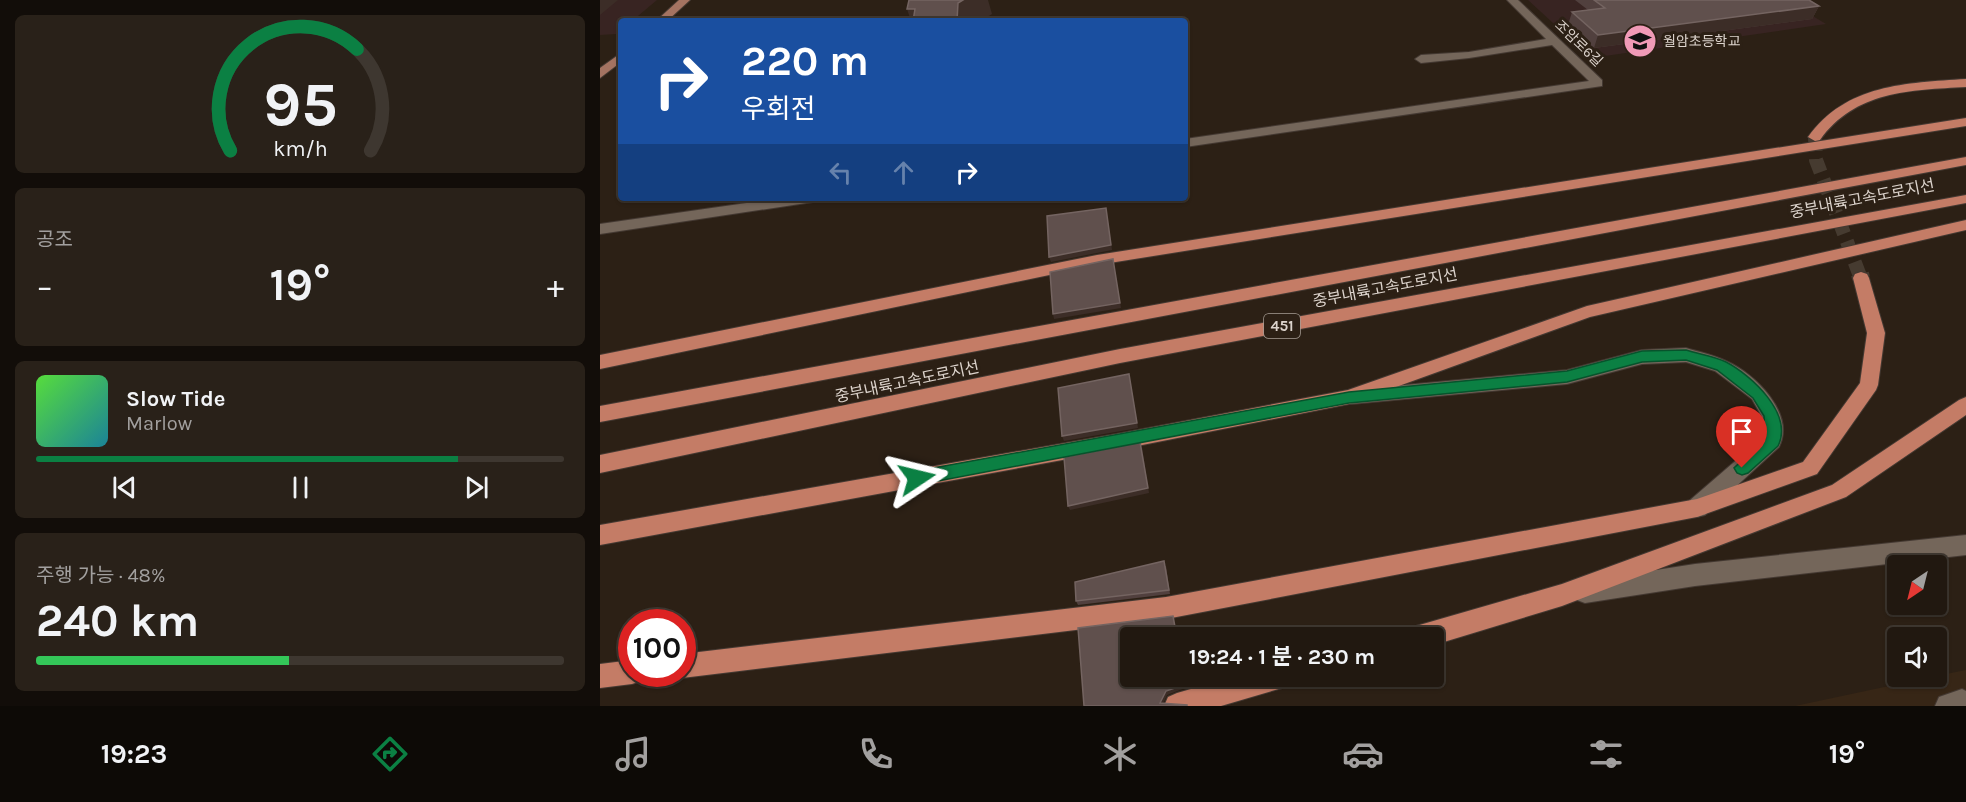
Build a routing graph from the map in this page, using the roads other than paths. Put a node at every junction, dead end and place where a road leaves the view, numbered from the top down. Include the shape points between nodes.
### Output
1 (685, 0) edge
2 (1512, 0) edge
3 (664, 18) edge
4 (1555, 41) junction
5 (618, 59) edge
6 (1421, 59) dead end
7 (600, 74) edge
8 (1966, 83) edge
9 (1966, 122) edge
10 (1815, 137) dead end
11 (1188, 143) edge
12 (1966, 160) edge
13 (1966, 199) edge
14 (792, 201) edge
15 (1966, 225) edge
16 (600, 229) edge
17 (1862, 278) tunnel mouth
18 (600, 362) edge
19 (1349, 397) junction
20 (1966, 405) edge
21 (600, 414) edge
22 (600, 464) edge
23 (1697, 508) junction
24 (600, 535) edge
25 (1966, 545) edge
26 (1562, 595) junction
27 (1444, 630) edge
28 (696, 664) edge
29 (618, 674) edge
30 (600, 676) edge
31 (1243, 687) edge
32 (1177, 706) edge
33 (1948, 706) edge
34 (1965, 706) edge

1 - 3 main road
2 - 4 street, 조암로6길
4 - 6 street
4 - 11 street, 조암로6길 via 1598,82
5 - 7 main road
8 - 10 highway via 1860,99 1839,109
9 - 18 highway via 1096,260
12 - 21 highway, 중부내륙고속도로지선 / 451
13 - 22 highway, 중부내륙고속도로지선 / 451 via 1120,356
14 - 16 street
15 - 19 highway via 1587,312
17 - 23 highway via 1876,333 1869,385 1810,468
19 - 23 street via 1567,377 1642,357 1686,355 1721,366 1758,394 1772,416 1772,441
19 - 24 highway
20 - 26 highway via 1839,491
23 - 28 highway via 1166,608
25 - 26 street via 1695,575
26 - 27 highway
29 - 30 highway
31 - 32 highway
33 - 34 street via 1962,702

